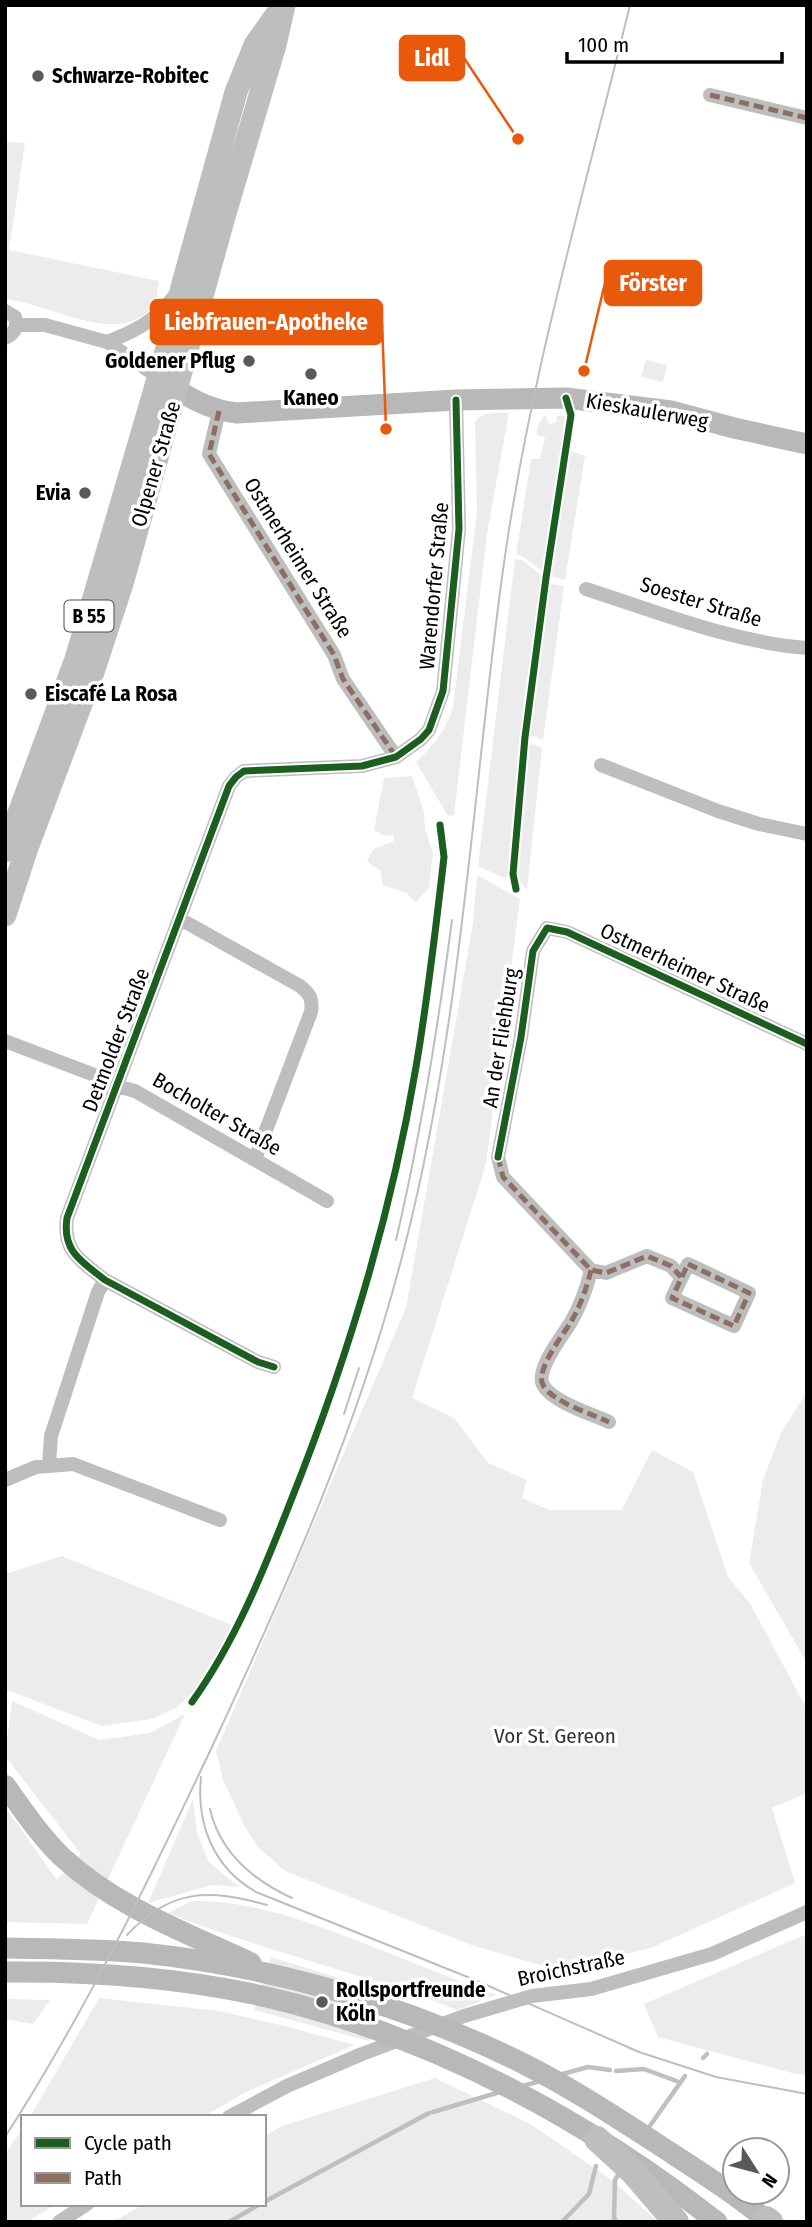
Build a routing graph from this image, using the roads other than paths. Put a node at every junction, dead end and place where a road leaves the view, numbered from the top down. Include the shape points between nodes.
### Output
1 (283, 5) edge
2 (710, 95) dead end
3 (807, 118) edge
4 (182, 287) junction
5 (5, 311) edge
6 (17, 325) junction
7 (5, 338) edge
8 (107, 342) junction
9 (167, 383) junction
10 (456, 400) junction
11 (219, 411) junction
12 (807, 444) edge
13 (586, 589) dead end
14 (807, 648) edge
15 (396, 757) junction
16 (601, 765) dead end
17 (807, 834) edge
18 (13, 847) edge
19 (5, 915) edge
20 (180, 919) junction
21 (547, 928) joint
22 (5, 1041) edge
23 (807, 1044) edge
24 (117, 1086) junction
25 (255, 1159) junction
26 (327, 1201) dead end
27 (591, 1270) junction
28 (681, 1277) junction
29 (105, 1280) junction
30 (274, 1367) dead end
31 (609, 1422) dead end
32 (49, 1464) junction
33 (5, 1480) edge
34 (220, 1520) dead end
35 (5, 1784) edge
36 (807, 1912) edge
37 (5, 1948) edge
38 (5, 1972) edge
39 (278, 1976) junction
40 (233, 2115) edge
41 (597, 2139) joint
42 (652, 2183) junction
43 (84, 2206) edge
44 (768, 2221) edge
45 (59, 2222) edge
46 (676, 2222) edge
47 (717, 2222) edge

1 - 4 main road, Olpener Straße / B 55 via 255,45 236,92
1 - 9 main road, Olpener Straße / B 55 via 224,217
2 - 3 street
4 - 8 street via 155,318
4 - 9 main road, Olpener Straße / B 55
5 - 6 street via 15,317
6 - 7 street
6 - 8 street via 45,325
8 - 9 street
9 - 11 main road, Kieskaulerweg
9 - 18 main road, Olpener Straße / B 55 via 110,624
10 - 11 main road, Kieskaulerweg
10 - 12 main road, Kieskaulerweg via 566,398 637,406
10 - 15 street, Warendorfer Straße via 459,529 443,691 429,730
11 - 15 street, Ostmerheimer Straße via 209,454 334,655 343,679
13 - 14 street, Soester Straße via 727,634
15 - 20 street, Detmolder Straße via 362,766 244,771 236,777
16 - 17 street via 718,811
18 - 19 main road, Olpener Straße / B 55
20 - 24 street, Detmolder Straße
20 - 25 street via 300,986 312,1002
21 - 23 street, Ostmerheimer Straße via 566,932
21 - 27 street, An der Fliehburg via 533,951 498,1157 503,1177
22 - 24 street, Bocholter Straße
24 - 25 street, Bocholter Straße via 135,1091
24 - 29 street, Detmolder Straße via 65,1232 70,1249
25 - 26 street, Bocholter Straße
27 - 28 street via 606,1273 647,1256 671,1266
27 - 31 street via 570,1323 541,1374 542,1384 555,1397
28 - 28 street via 688,1264 749,1293 734,1326 672,1297
29 - 30 street, Detmolder Straße
29 - 32 street via 51,1436
32 - 33 street
32 - 34 street via 73,1464
35 - 39 main road via 62,1856 121,1901
36 - 40 street, Broichstraße via 712,1954 591,1989 532,1996 464,2016 287,2086
37 - 39 main road via 142,1953
38 - 41 main road via 135,1977 293,2004 363,2025 490,2077
39 - 44 main road via 374,2003 489,2048 560,2084
41 - 42 highway
42 - 46 highway
42 - 47 main road
43 - 45 street

